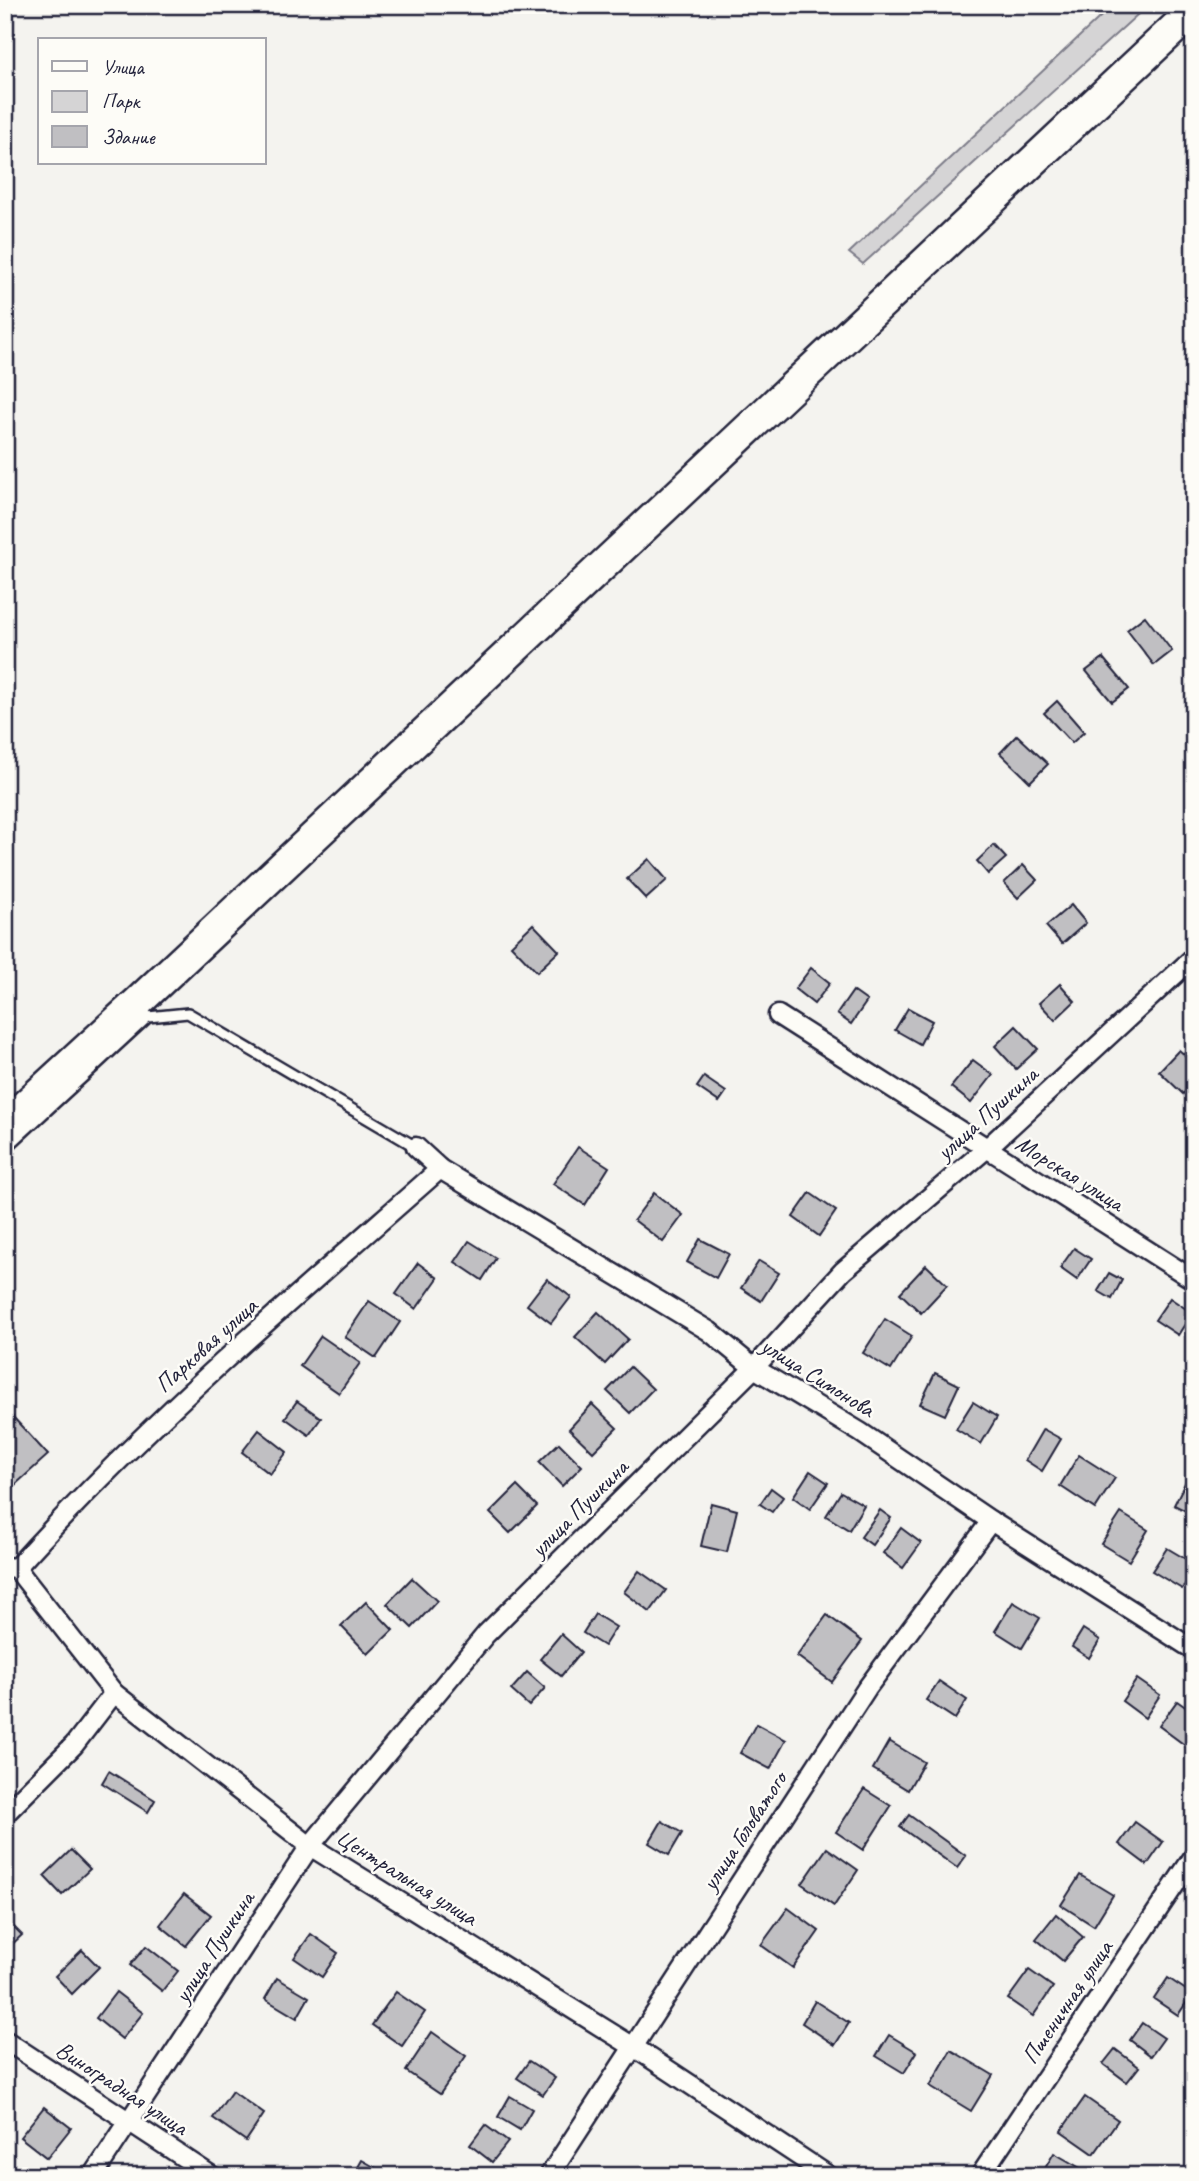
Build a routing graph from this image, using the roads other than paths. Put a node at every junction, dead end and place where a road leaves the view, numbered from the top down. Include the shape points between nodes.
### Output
1 (1194, 10) edge
2 (1194, 957) edge
3 (143, 1009) junction
4 (778, 1015) dead end
5 (5, 1124) edge
6 (416, 1147) joint
7 (5, 1149) edge
8 (986, 1149) junction
9 (440, 1169) junction
10 (1194, 1280) edge
11 (754, 1368) junction
12 (991, 1521) junction
13 (10, 1567) edge
14 (1194, 1650) edge
15 (114, 1693) junction
16 (5, 1814) edge
17 (310, 1846) junction
18 (1194, 1856) edge
19 (5, 2040) edge
20 (632, 2046) junction
21 (128, 2122) junction
22 (93, 2176) edge
23 (212, 2176) edge
24 (549, 2176) edge
25 (829, 2176) edge
26 (981, 2176) edge

1 - 3 highway
2 - 8 street, улица Пушкина
3 - 5 highway
3 - 6 lane via 188,1013
3 - 7 lane
4 - 8 street, Морская улица
6 - 9 street, улица Симонова
8 - 10 street, Морская улица
8 - 11 street, улица Пушкина via 842,1271
9 - 11 street, улица Симонова via 709,1331
9 - 13 street, Парковая улица via 207,1375
11 - 12 street, улица Симонова via 860,1432
11 - 17 street, улица Пушкина via 486,1634
12 - 14 street, улица Симонова
12 - 20 street, улица Головатого via 867,1688
13 - 15 street, Центральная улица
15 - 16 street via 74,1745
15 - 17 street, Центральная улица
17 - 20 street, Центральная улица
17 - 21 street, улица Пушкина
18 - 26 street, Пшеничная улица
19 - 21 street, Виноградная улица
20 - 24 street, улица Головатого
20 - 25 street, Центральная улица
21 - 22 street, улица Пушкина
21 - 23 street, Виноградная улица

